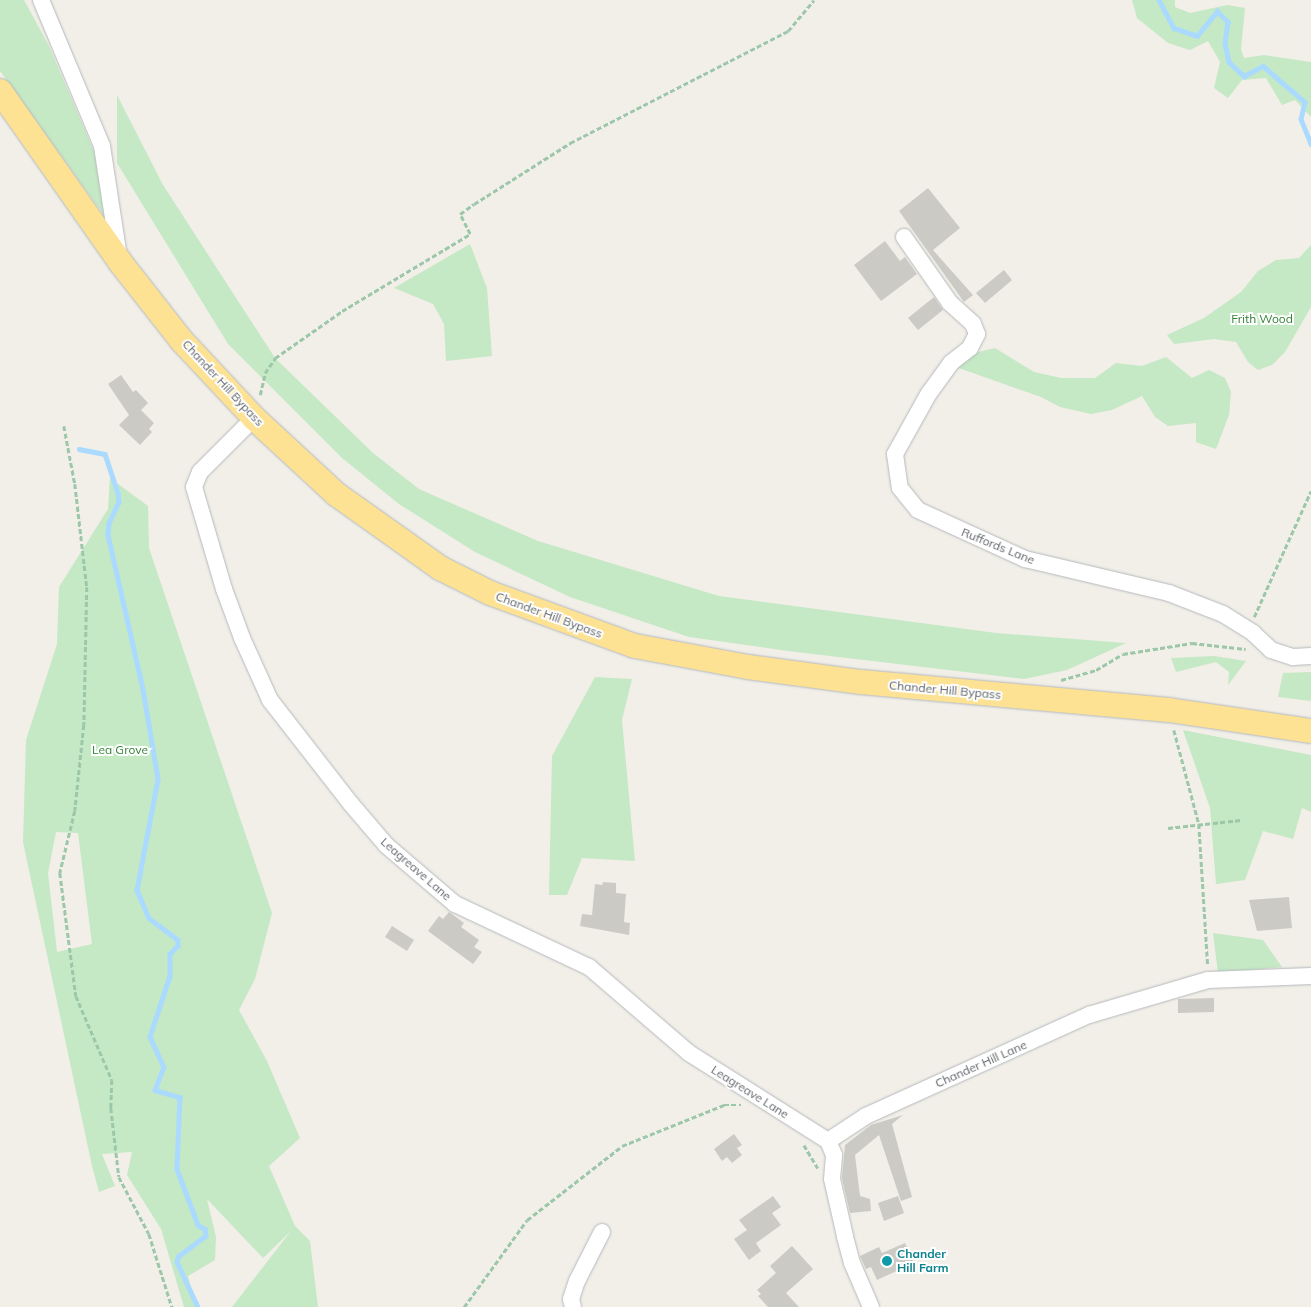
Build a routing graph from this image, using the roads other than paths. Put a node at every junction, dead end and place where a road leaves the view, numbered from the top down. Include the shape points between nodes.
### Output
1 (41, 0) edge
2 (0, 91) edge
3 (904, 237) dead end
4 (120, 262) junction
5 (254, 418) junction
6 (1311, 656) edge
7 (1311, 731) edge
8 (1311, 976) edge
9 (828, 1141) junction
10 (602, 1232) dead end
11 (572, 1307) edge
12 (871, 1307) edge

1 - 4 street via 102,146
2 - 4 highway, Chander Hill Bypass
3 - 6 street, Ruffords Lane via 950,303 976,330 970,348 951,363 913,418 895,454 900,488 918,510 1025,559 1169,593 1223,614 1271,650 1293,657
4 - 5 highway, Chander Hill Bypass via 182,340
5 - 7 highway, Chander Hill Bypass via 336,494 440,568 490,593 635,646 748,667 861,682 1169,710
5 - 9 street, Leagreave Lane via 200,472 194,487 224,589 270,700 386,845 455,904 589,967 690,1053
8 - 9 street, Chander Hill Lane via 1208,980 1090,1015 866,1116
9 - 12 street via 834,1155 832,1179 845,1236 852,1263
10 - 11 street via 576,1281

